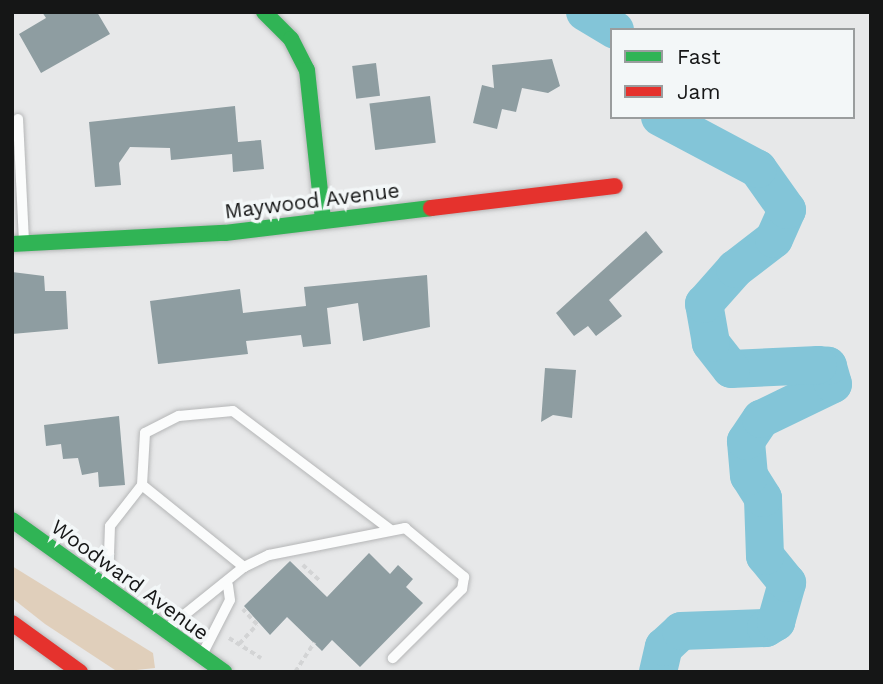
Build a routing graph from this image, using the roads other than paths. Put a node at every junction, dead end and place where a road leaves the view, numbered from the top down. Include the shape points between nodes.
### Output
1 (264, 12) edge
2 (18, 119) dead end
3 (615, 186) dead end
4 (323, 220) junction
5 (18, 245) edge
6 (142, 485) junction
7 (12, 520) edge
8 (391, 530) junction
9 (244, 568) junction
10 (228, 585) junction
11 (107, 592) junction
12 (12, 623) edge
13 (165, 631) junction
14 (201, 657) junction
15 (393, 658) dead end
16 (80, 672) edge
17 (191, 672) edge
18 (224, 672) edge

1 - 4 street via 291,39 307,71
2 - 5 lane
3 - 4 street, Maywood Avenue
4 - 5 street, Maywood Avenue via 153,239
6 - 8 lane via 145,433 179,416 233,411
6 - 9 lane
6 - 11 lane via 110,526
7 - 11 street, Woodward Avenue
8 - 9 lane via 316,541
8 - 15 lane via 405,528 464,577 462,589
9 - 10 lane
10 - 13 lane
10 - 14 lane via 230,600
11 - 13 street, Woodward Avenue
12 - 16 street
13 - 14 street, Woodward Avenue
14 - 17 street
14 - 18 street, Woodward Avenue

